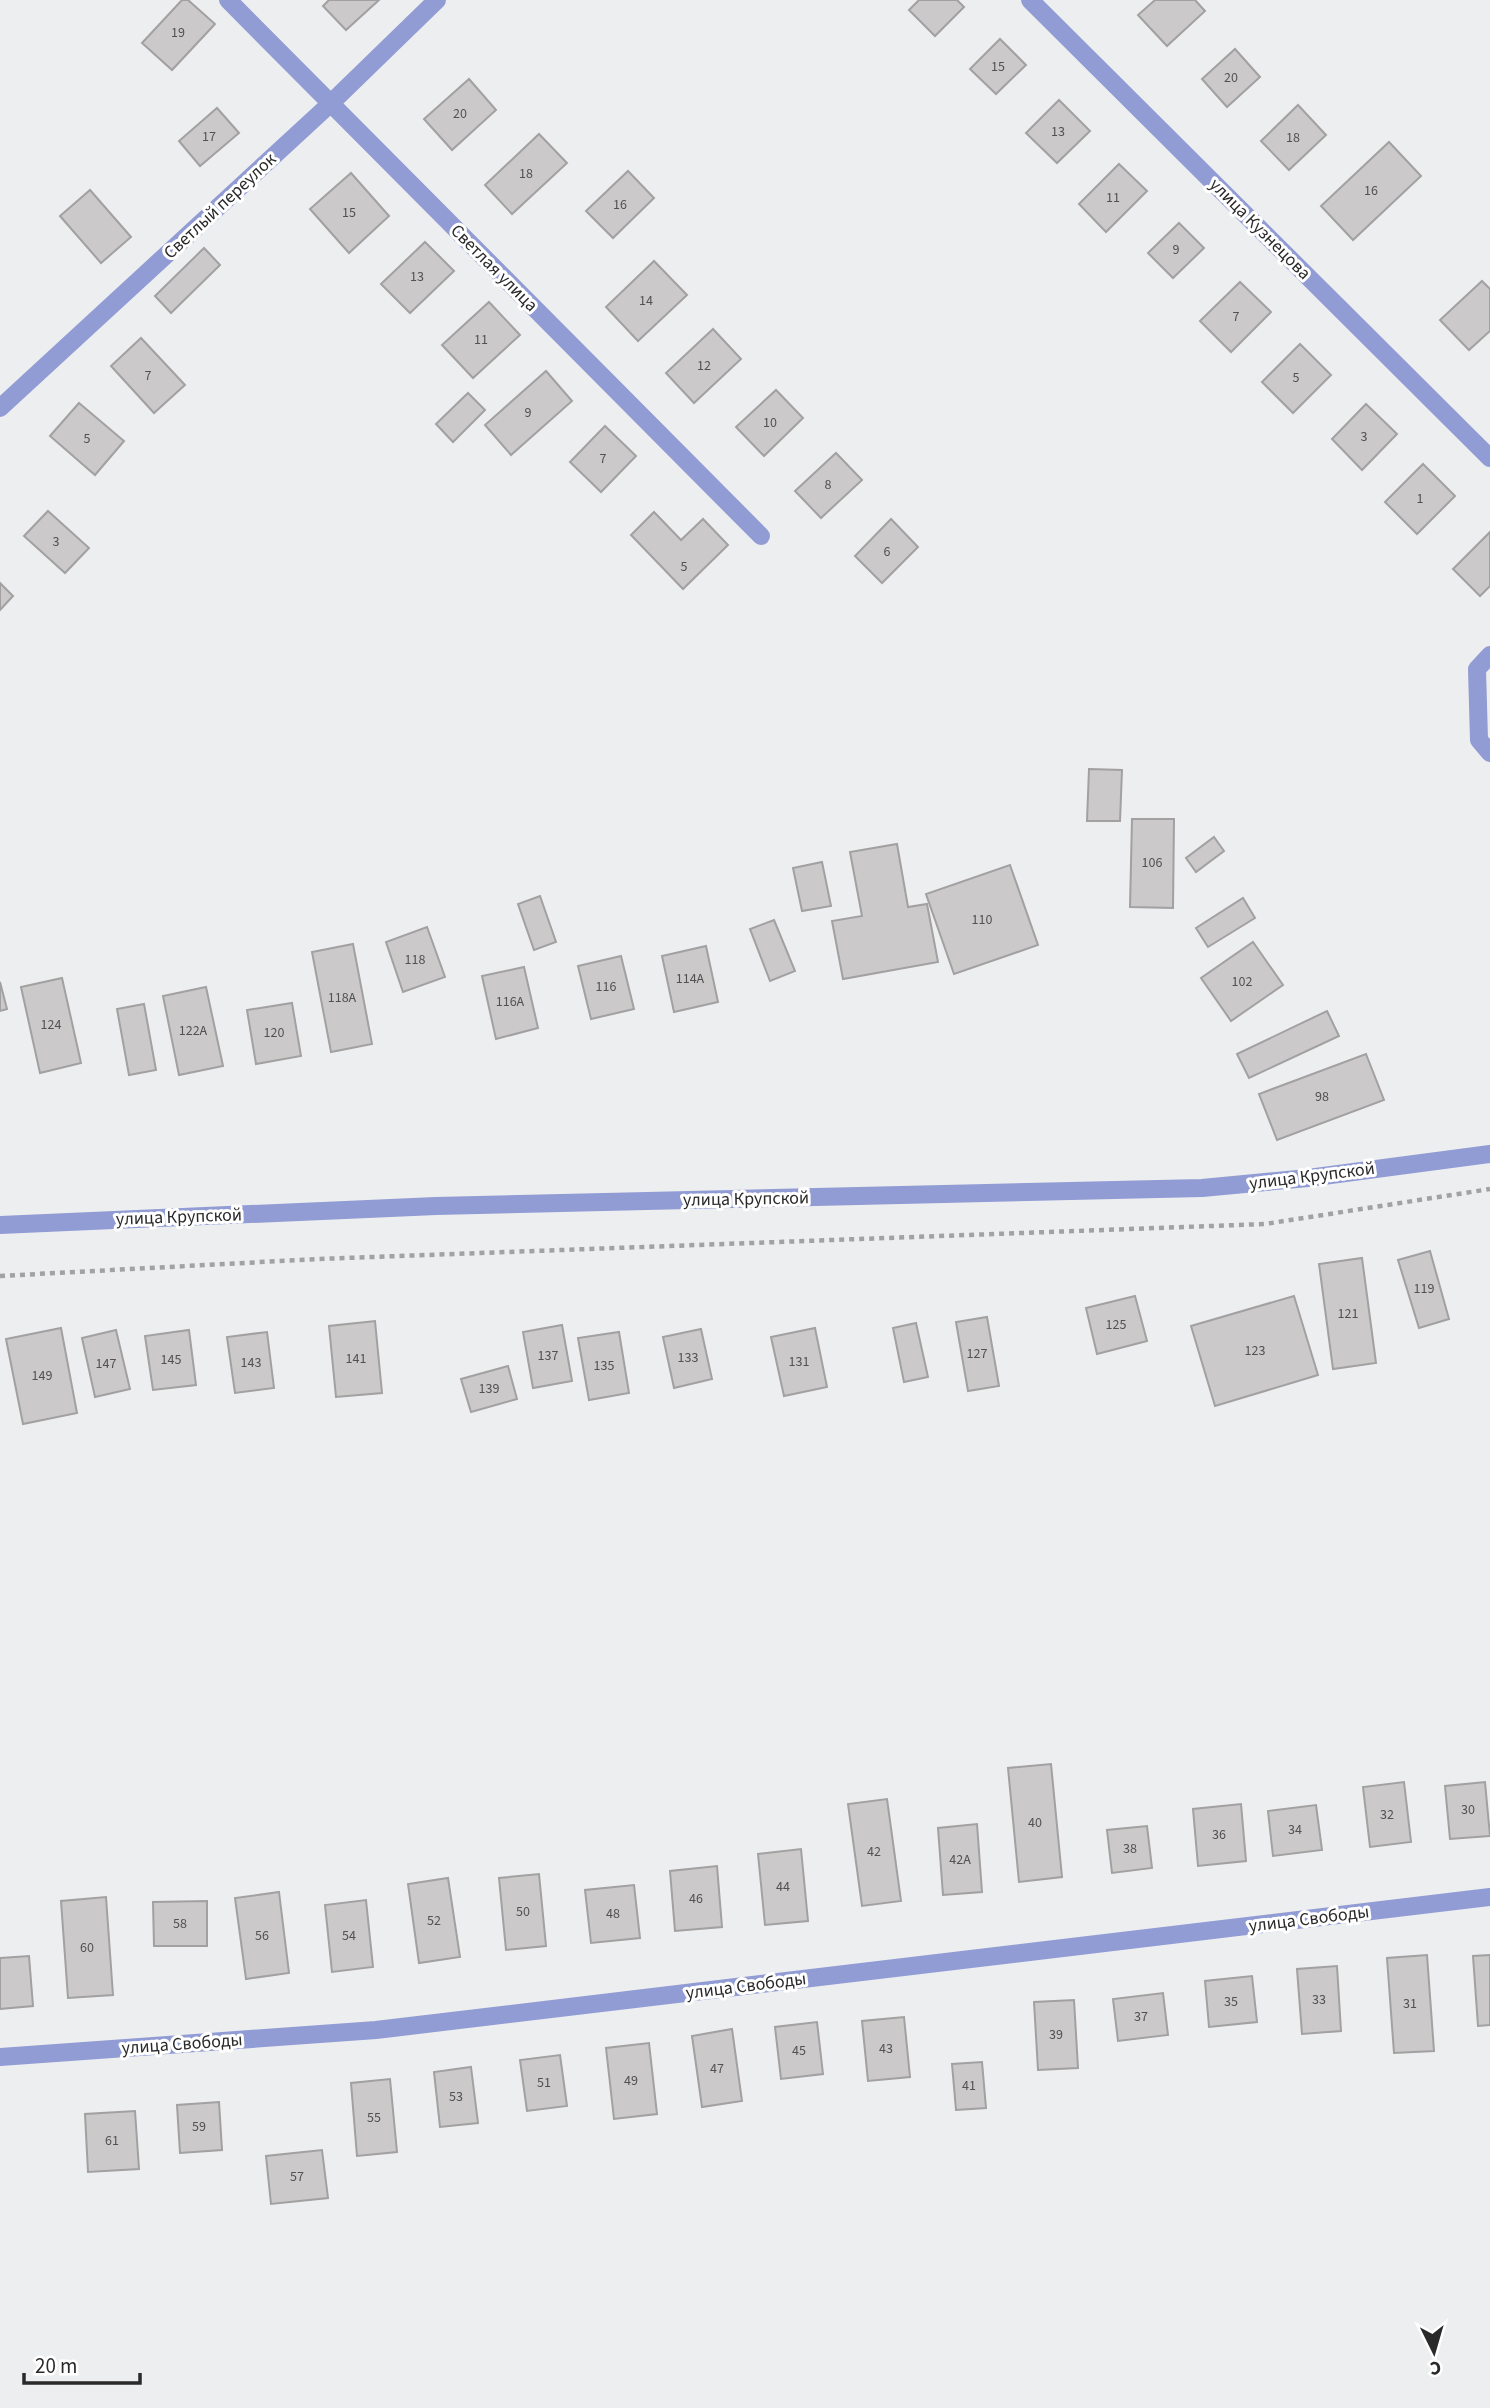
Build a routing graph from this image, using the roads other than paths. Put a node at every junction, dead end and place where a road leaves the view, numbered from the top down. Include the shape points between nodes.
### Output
1 (228, 0) edge
2 (437, 0) edge
3 (1030, 0) edge
4 (330, 104) junction
5 (0, 408) edge
6 (1490, 458) edge
7 (761, 536) dead end
8 (1490, 655) edge
9 (1490, 754) edge
10 (1490, 1154) edge
11 (0, 1225) edge
12 (1490, 1897) edge
13 (0, 2057) edge

1 - 4 street, Светлая улица
2 - 4 street, Светлый переулок
3 - 6 street, улица Кузнецова
4 - 5 street, Светлый переулок
4 - 7 street, Светлая улица
8 - 9 street via 1477,669 1479,740
10 - 11 street, улица Крупской via 1202,1188 436,1206
12 - 13 street, улица Свободы via 376,2030

